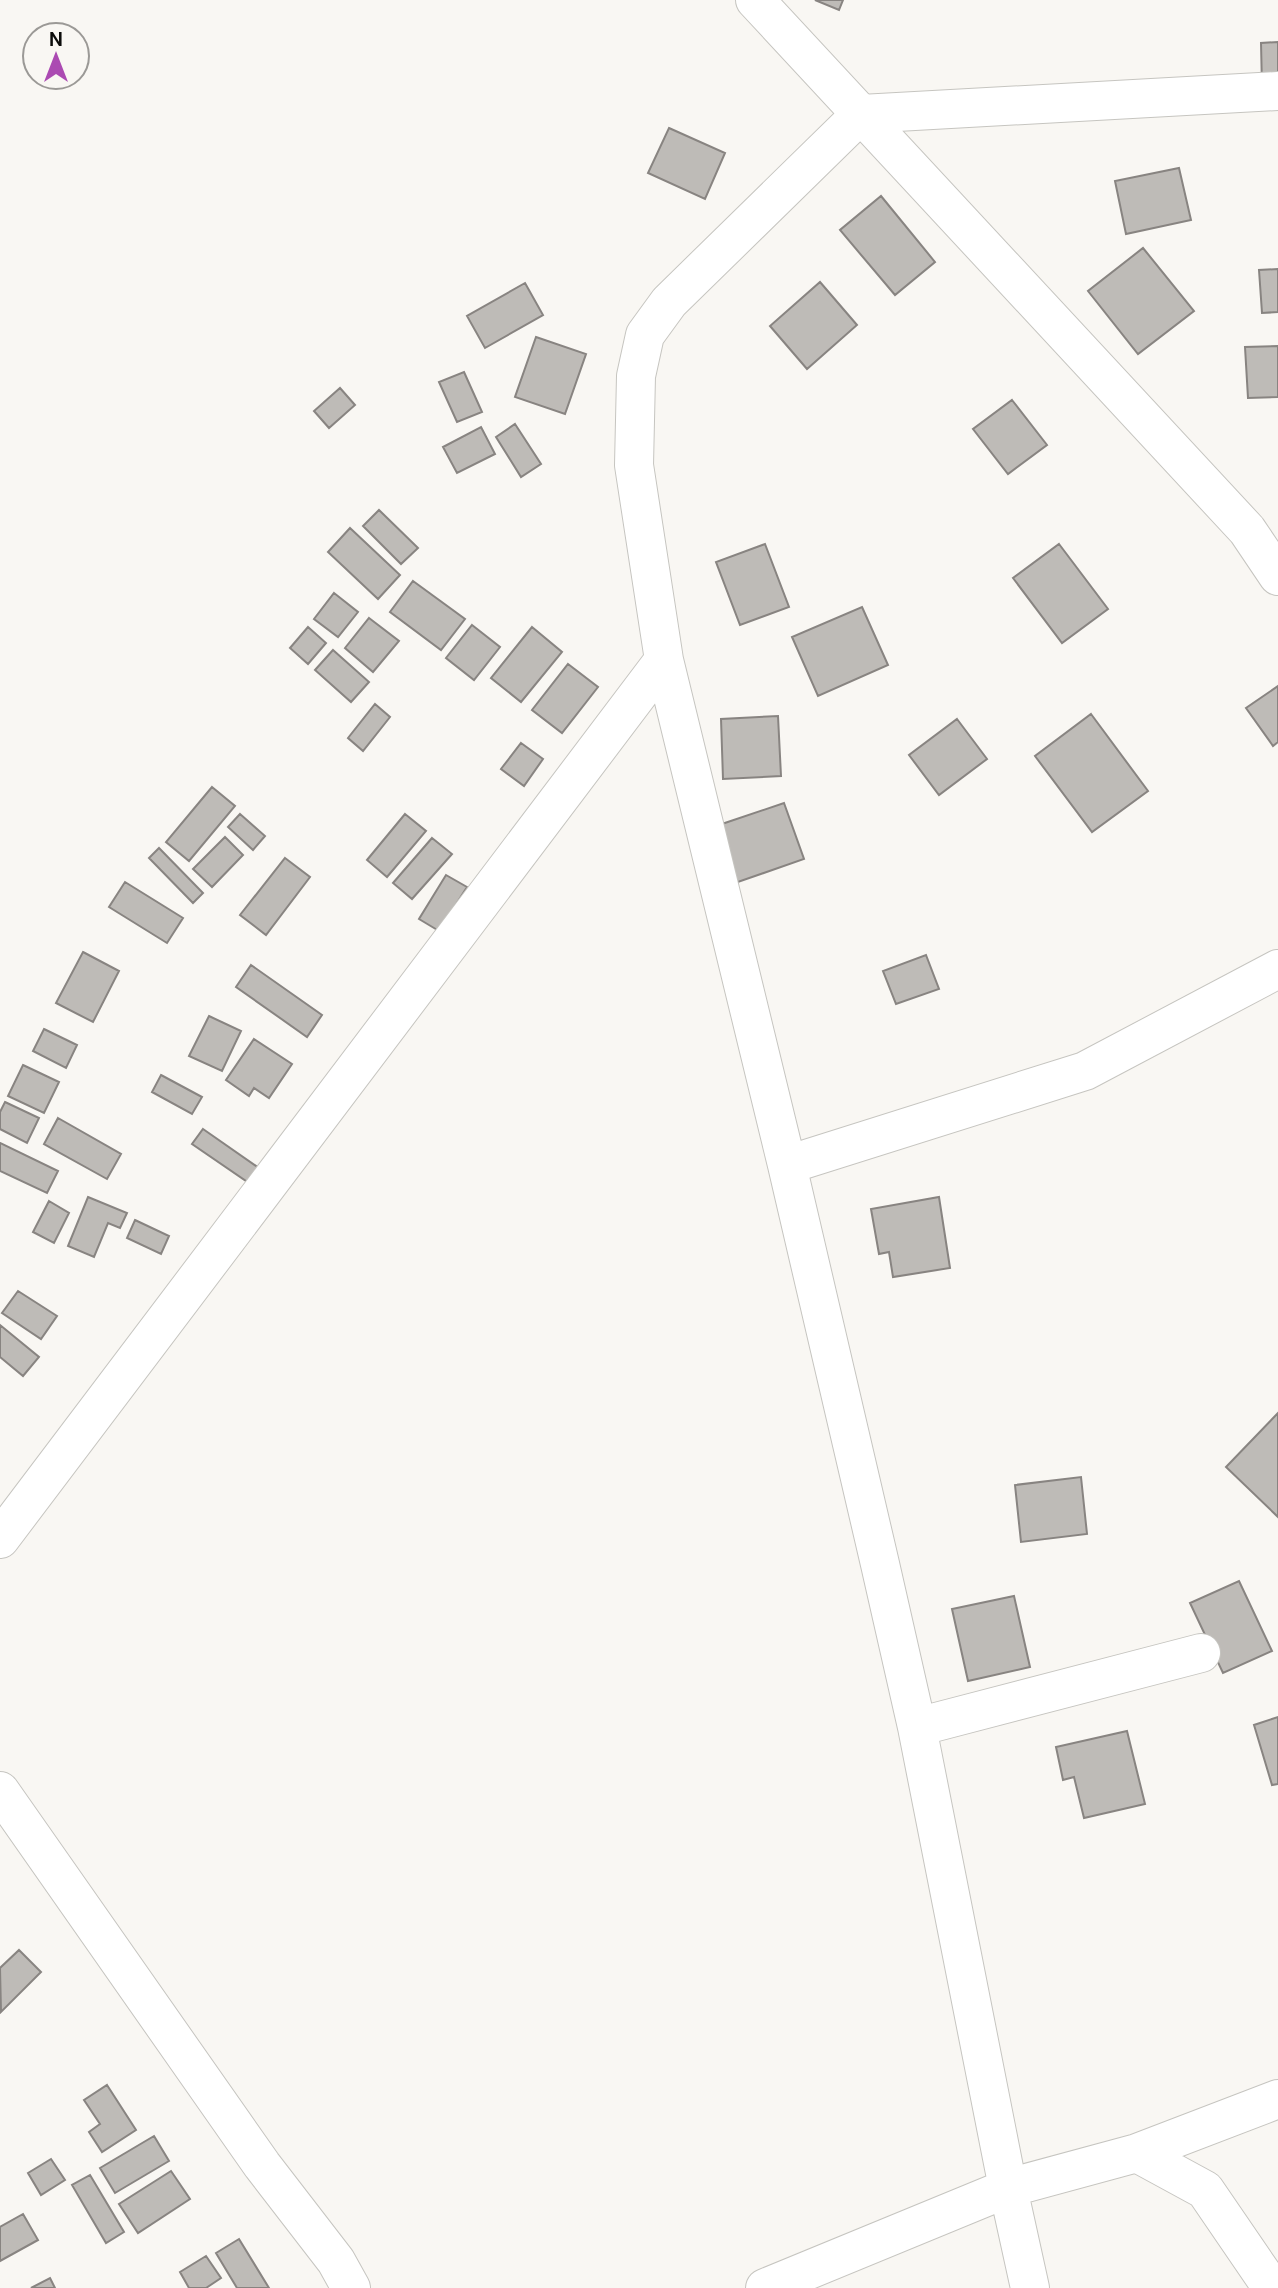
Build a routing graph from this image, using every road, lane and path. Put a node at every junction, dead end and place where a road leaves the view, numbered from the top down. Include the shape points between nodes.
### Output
1 (755, 0) edge
2 (1278, 91) edge
3 (861, 114) junction
4 (1278, 576) edge
5 (664, 660) junction
6 (1278, 969) edge
7 (787, 1165) junction
8 (0, 1539) edge
9 (1201, 1653) dead end
10 (916, 1727) junction
11 (0, 1791) edge
12 (1278, 2099) edge
13 (1137, 2153) junction
14 (1008, 2188) junction
15 (351, 2288) edge
16 (765, 2288) edge
17 (1030, 2288) edge
18 (1272, 2288) edge

1 - 3 street
2 - 3 street
3 - 4 street via 1247,530
3 - 5 street via 669,302 645,335 636,376 634,465
5 - 7 street
5 - 8 street
6 - 7 street via 1085,1072
7 - 10 street
9 - 10 street
10 - 14 street
11 - 15 street
12 - 13 street
13 - 14 street
13 - 18 street via 1205,2190
14 - 16 street
14 - 17 street

